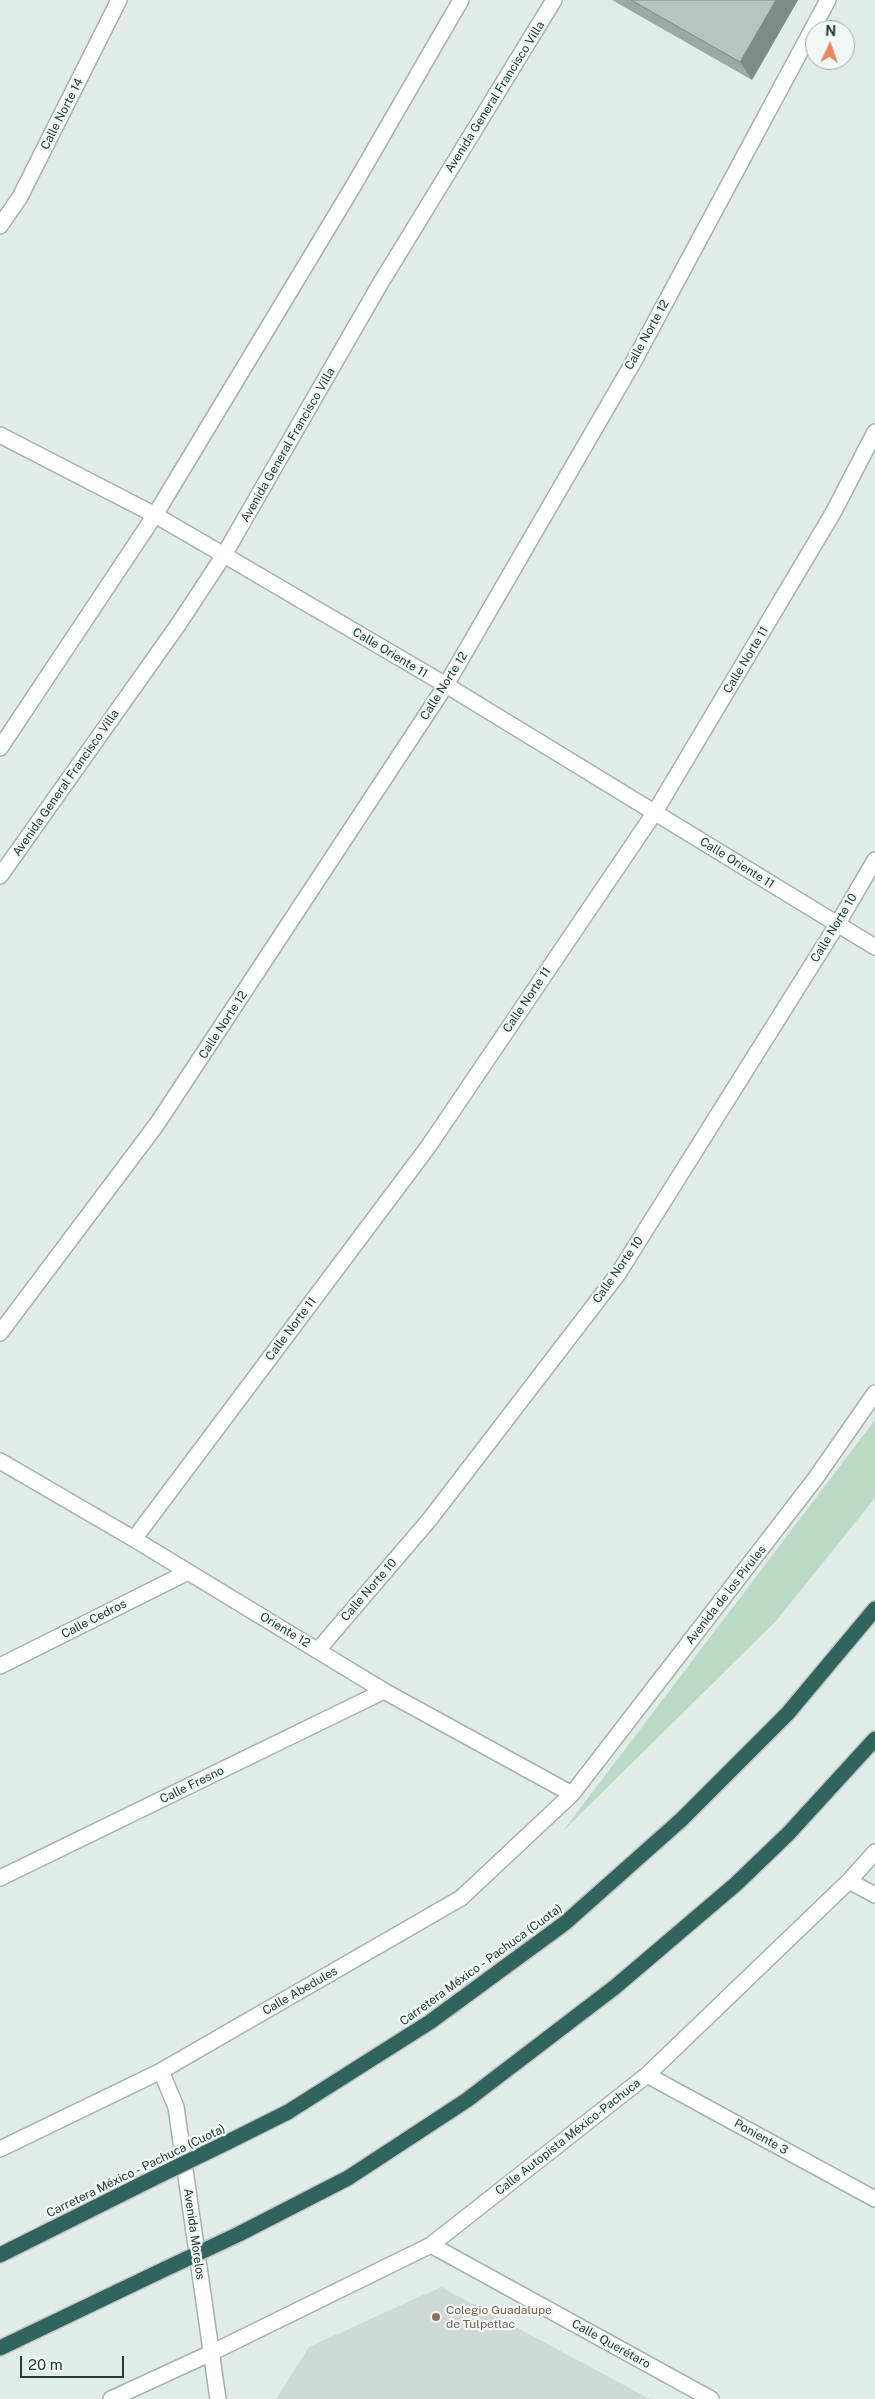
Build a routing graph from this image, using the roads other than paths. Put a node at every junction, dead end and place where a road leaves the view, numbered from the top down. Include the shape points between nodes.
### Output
1 (119, 0) edge
2 (461, 0) edge
3 (554, 0) edge
4 (828, 0) edge
5 (0, 226) edge
6 (875, 432) edge
7 (0, 434) edge
8 (155, 515) junction
9 (224, 555) junction
10 (446, 685) junction
11 (0, 748) edge
12 (655, 812) junction
13 (875, 860) edge
14 (0, 876) edge
15 (837, 925) junction
16 (875, 947) edge
17 (0, 1333) edge
18 (875, 1393) edge
19 (0, 1461) edge
20 (134, 1539) junction
21 (188, 1572) junction
22 (875, 1609) edge
23 (318, 1650) junction
24 (0, 1666) edge
25 (384, 1691) junction
26 (875, 1740) edge
27 (572, 1794) junction
28 (875, 1852) edge
29 (0, 1878) edge
30 (849, 1881) junction
31 (875, 1895) edge
32 (161, 2071) junction
33 (647, 2075) junction
34 (0, 2149) edge
35 (875, 2199) edge
36 (431, 2245) junction
37 (0, 2255) edge
38 (0, 2348) edge
39 (211, 2353) junction
40 (111, 2399) edge
41 (218, 2399) edge
42 (711, 2399) edge

1 - 5 street, Calle Norte 14 via 20,197
2 - 8 street
3 - 9 street, Avenida General Francisco Villa via 380,284
4 - 10 street, Calle Norte 12 via 634,361
6 - 12 street, Calle Norte 11 via 833,513
7 - 8 street, Calle Oriente 11
8 - 9 street, Calle Oriente 11
8 - 11 street
9 - 10 street, Calle Oriente 11
9 - 14 street, Avenida General Francisco Villa
10 - 12 street, Calle Oriente 11
10 - 17 street, Calle Norte 12 via 157,1124
12 - 15 street, Calle Oriente 11
12 - 20 street, Calle Norte 11 via 428,1147
13 - 15 street, Calle Norte 10
15 - 16 street, Calle Oriente 11
15 - 23 street, Calle Norte 10 via 618,1274 430,1519
18 - 27 street, Avenida de los Pirules via 815,1479
19 - 20 street, Oriente 12
20 - 21 street, Oriente 12
21 - 23 street, Oriente 12
21 - 24 street, Calle Cedros
22 - 37 highway, Carretera México - Pachuca (Cuota), bridge via 788,1713 681,1820 565,1923 430,2022 288,2112
23 - 25 street, Oriente 12
25 - 27 street, Oriente 12
25 - 29 street, Calle Fresno
26 - 38 highway, bridge via 789,1833 736,1884 615,1987 467,2100 348,2178
27 - 32 street, Calle Abedules via 461,1898
28 - 30 street, Calle Autopista México-Pachuca
30 - 31 street
30 - 33 street, Calle Autopista México-Pachuca
32 - 34 street, Calle Abedules
32 - 39 street, Avenida Morelos via 176,2107
33 - 35 street, Poniente 3
33 - 36 street, Calle Autopista México-Pachuca
36 - 39 street, Calle Autopista México-Pachuca
36 - 42 street, Calle Querétaro
39 - 40 street, Calle Autopista México-Pachuca
39 - 41 street, Avenida Morelos

